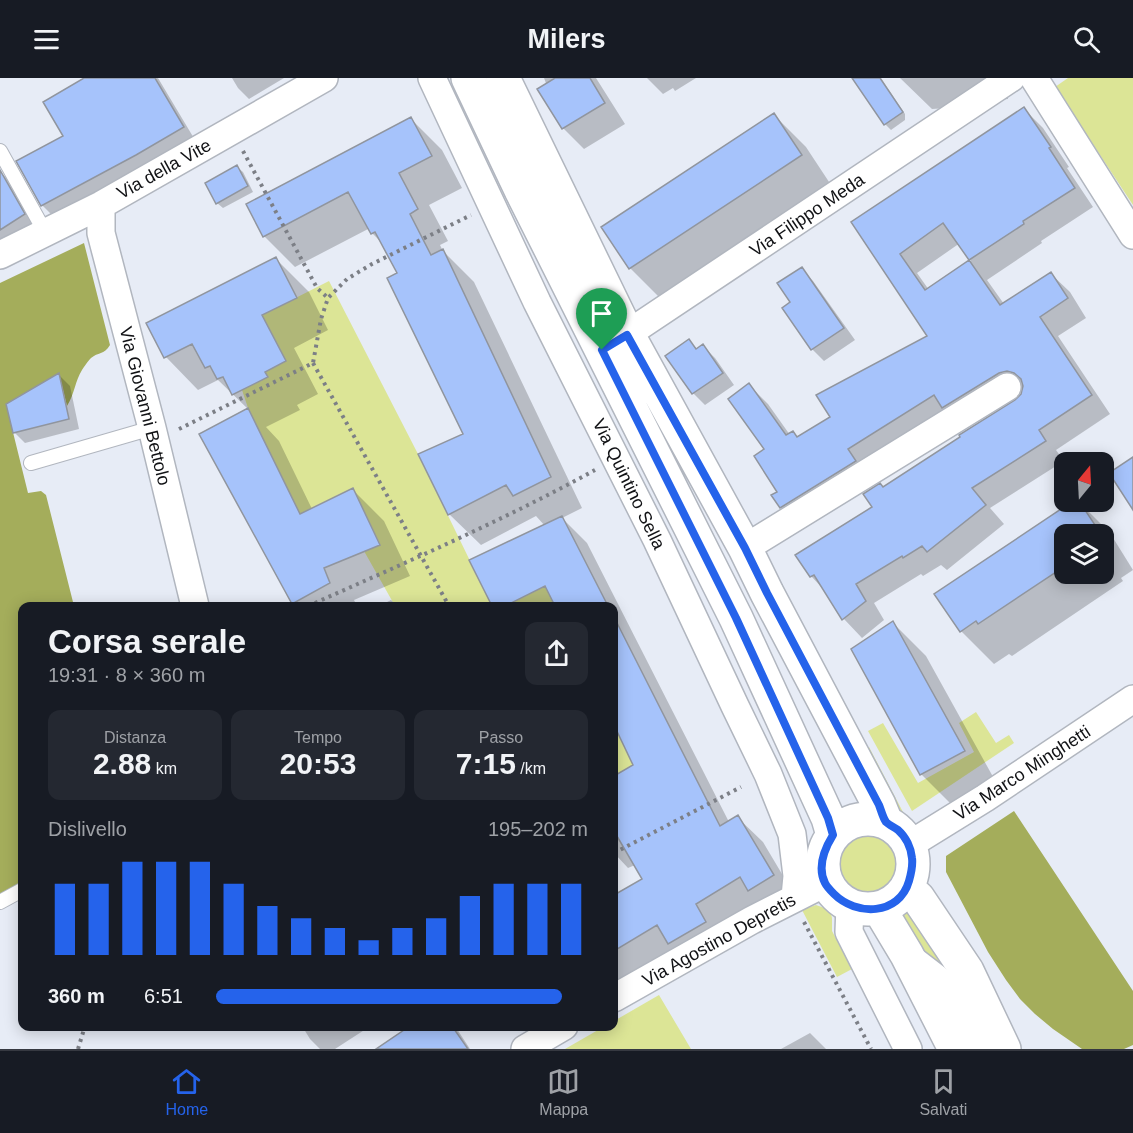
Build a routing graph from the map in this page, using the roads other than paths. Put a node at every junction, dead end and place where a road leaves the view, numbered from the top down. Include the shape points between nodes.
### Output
1 (324, 78) edge
2 (432, 78) edge
3 (468, 78) edge
4 (503, 78) edge
5 (1011, 78) edge
6 (1034, 78) edge
7 (0, 152) edge
8 (521, 190) junction
9 (101, 205) junction
10 (491, 205) junction
11 (45, 232) junction
12 (1133, 235) edge
13 (0, 255) edge
14 (615, 343) junction
15 (1007, 387) dead end
16 (153, 435) junction
17 (31, 463) dead end
18 (745, 548) junction
19 (194, 602) edge
20 (1133, 699) edge
21 (886, 822) junction
22 (833, 835) junction
23 (909, 845) junction
24 (825, 883) junction
25 (907, 888) junction
26 (18, 892) edge
27 (0, 902) edge
28 (865, 907) junction
29 (798, 908) junction
30 (907, 955) junction
31 (618, 996) edge
32 (556, 1031) edge
33 (525, 1049) edge
34 (908, 1049) edge
35 (955, 1049) edge
36 (974, 1049) edge
37 (1004, 1049) edge

1 - 9 street, Via della Vite
2 - 10 street, Via Quintino Sella
3 - 8 street, Via Quintino Sella
4 - 14 street, Via Quintino Sella
5 - 14 street, Via Filippo Meda
6 - 12 street
7 - 11 lane
8 - 10 street
8 - 14 street, Via Quintino Sella
9 - 11 street, Via della Vite
9 - 16 street, Via Giovanni Bettolo via 101,233
10 - 29 street, Via Quintino Sella via 768,774 792,834
11 - 13 street, Via della Vite
14 - 18 street, Via Quintino Sella
14 - 22 street, Via Quintino Sella
15 - 18 street
16 - 17 lane
16 - 19 street, Via Giovanni Bettolo
18 - 21 street, Via Quintino Sella
20 - 23 street, Via Marco Minghetti
21 - 22 street via 858,820
21 - 23 street, Via Quintino Sella
22 - 24 street via 823,856
23 - 25 street via 913,860
24 - 28 street via 840,899
24 - 29 street, Via Agostino Depretis
25 - 28 street via 890,906
25 - 37 street via 918,898 967,971
26 - 27 lane
28 - 30 street
28 - 34 street via 849,932
29 - 31 street, Via Agostino Depretis via 743,925
30 - 35 street
30 - 36 street via 941,983
32 - 33 street

